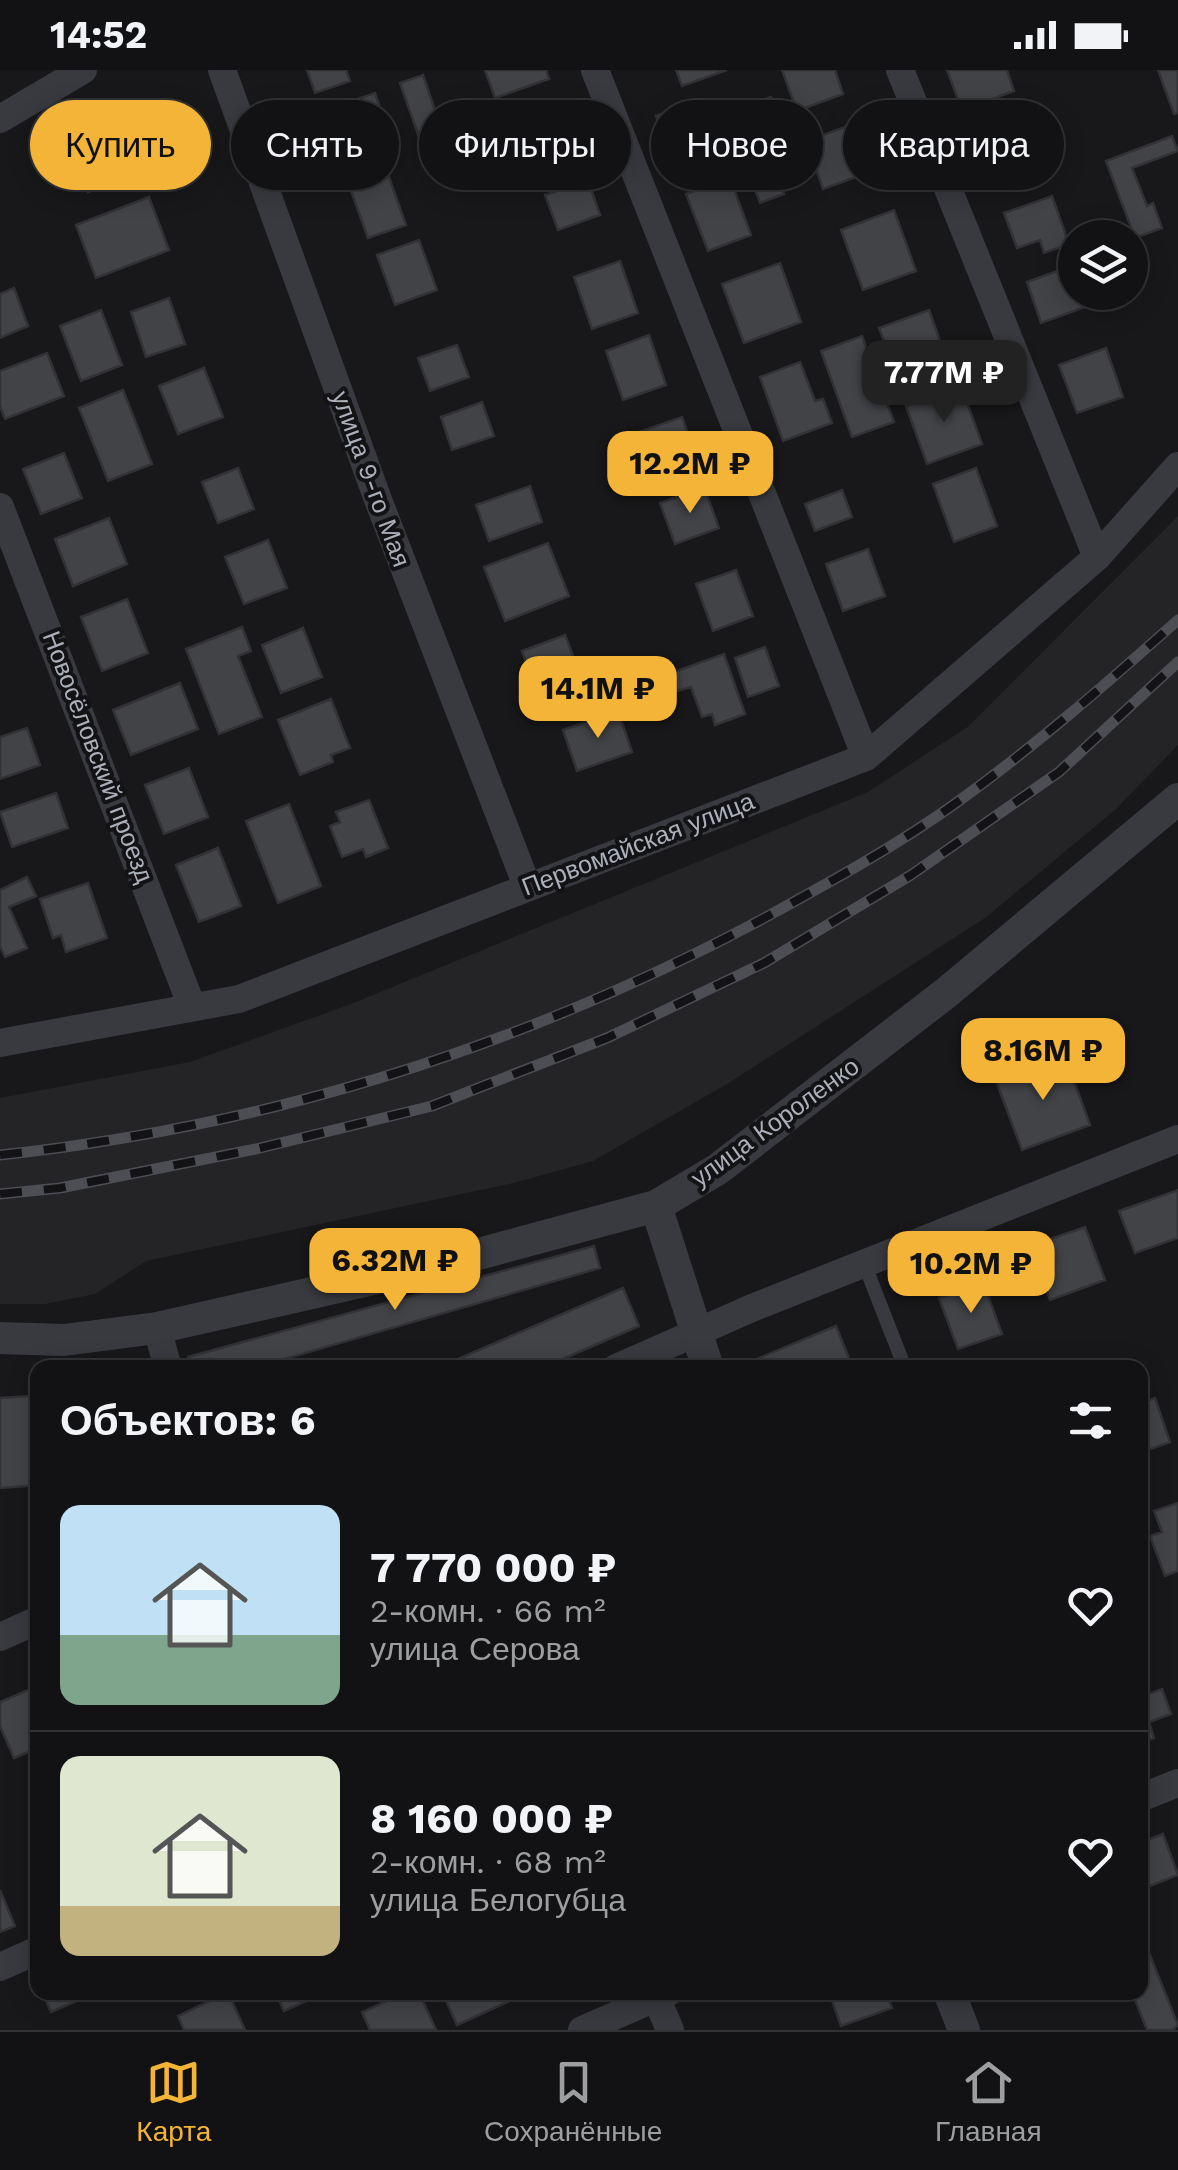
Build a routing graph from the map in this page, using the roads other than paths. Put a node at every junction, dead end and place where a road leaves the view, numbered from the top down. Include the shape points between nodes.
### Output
1 (83, 70) edge
2 (222, 70) edge
3 (595, 70) edge
4 (900, 70) edge
5 (0, 119) edge
6 (1178, 466) edge
7 (0, 508) edge
8 (1098, 556) junction
9 (866, 756) junction
10 (1178, 799) edge
11 (527, 886) junction
12 (192, 1007) junction
13 (0, 1043) edge
14 (1178, 1139) edge
15 (656, 1206) junction
16 (864, 1263) junction
17 (158, 1328) junction
18 (695, 1333) junction
19 (0, 1338) edge
20 (166, 1360) edge
21 (634, 1360) edge
22 (705, 1360) edge
23 (902, 1360) edge
24 (30, 1623) edge
25 (0, 1636) edge
26 (1178, 1783) edge
27 (1148, 1795) edge
28 (30, 1954) edge
29 (0, 1967) edge
30 (647, 2000) edge
31 (662, 2000) edge
32 (952, 2000) edge
33 (582, 2030) edge
34 (670, 2030) edge
35 (964, 2030) edge

1 - 5 street
2 - 11 street, улица 9-го Мая via 376,497
3 - 9 street
4 - 8 street
6 - 8 street, Первомайская улица
7 - 12 street, Новосёловский проезд
8 - 9 street, Первомайская улица
9 - 11 street, Первомайская улица
10 - 15 street, улица Короленко via 946,994 718,1169
11 - 12 street, Первомайская улица via 239,998
12 - 13 street, Первомайская улица
14 - 16 street
15 - 17 street, улица Короленко
15 - 18 street
16 - 18 street
16 - 23 lane
17 - 19 street, улица Короленко via 64,1340
17 - 20 street
18 - 21 street
18 - 22 street
24 - 25 street
26 - 27 street
28 - 29 street
30 - 33 street
31 - 34 street
32 - 35 street

